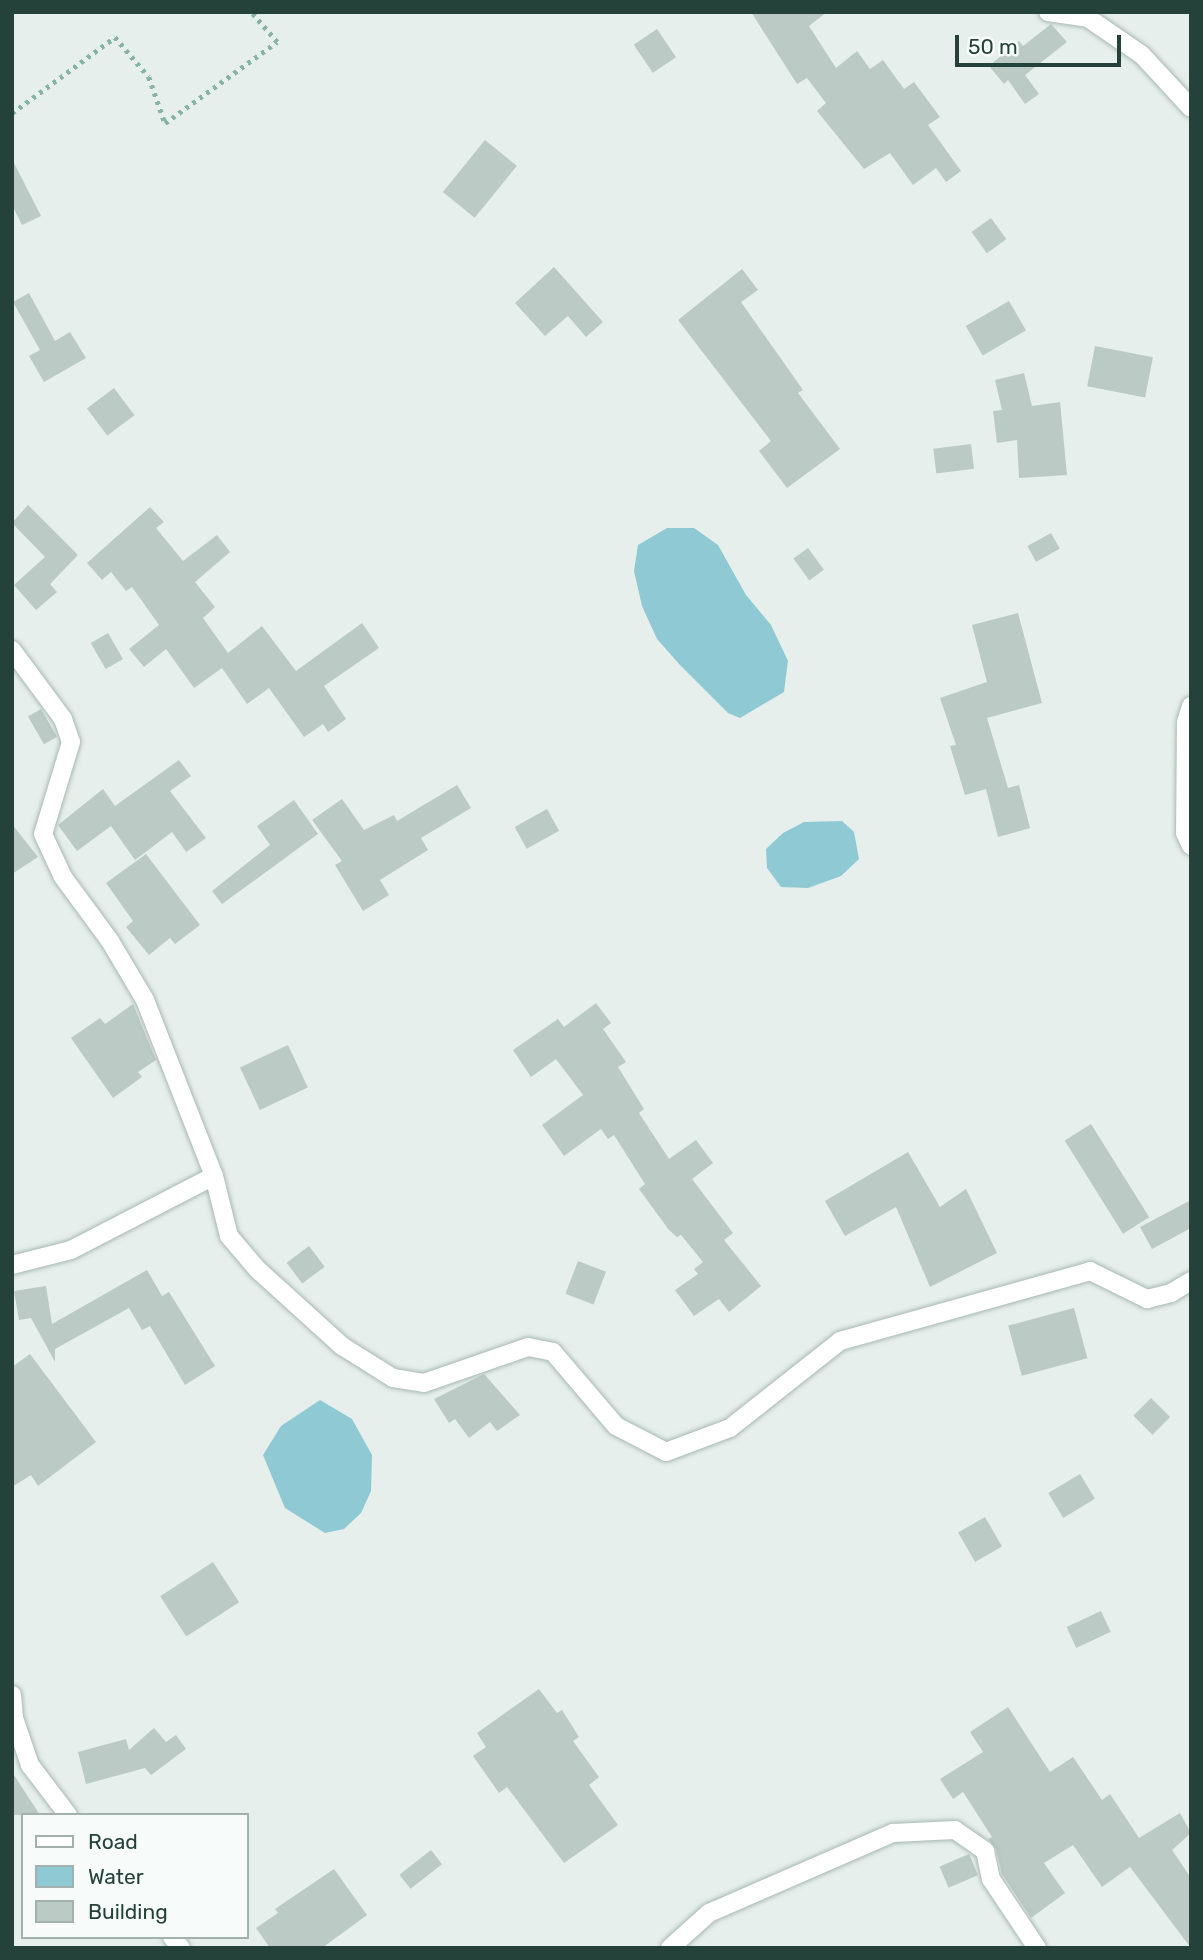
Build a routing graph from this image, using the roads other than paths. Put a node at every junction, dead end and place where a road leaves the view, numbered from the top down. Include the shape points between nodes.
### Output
1 (1048, 12) edge
2 (1191, 108) edge
3 (12, 650) edge
4 (1191, 706) edge
5 (1191, 846) edge
6 (214, 1176) junction
7 (12, 1265) edge
8 (1191, 1281) edge
9 (12, 1695) edge
10 (66, 1813) edge
11 (670, 1948) edge
12 (1037, 1948) edge

1 - 2 street via 1088,18 1142,55
3 - 6 street via 63,719 71,742 43,834 63,877 110,941 145,1000
4 - 5 street via 1186,722 1185,833
6 - 7 street via 71,1250
6 - 8 street via 229,1236 257,1269 342,1346 393,1378 425,1383 528,1347 553,1352 617,1426 666,1452 730,1428 840,1341 1090,1271 1147,1299 1171,1293
9 - 10 street via 14,1718 30,1765
11 - 12 street via 709,1913 893,1833 955,1830 985,1851 991,1880

